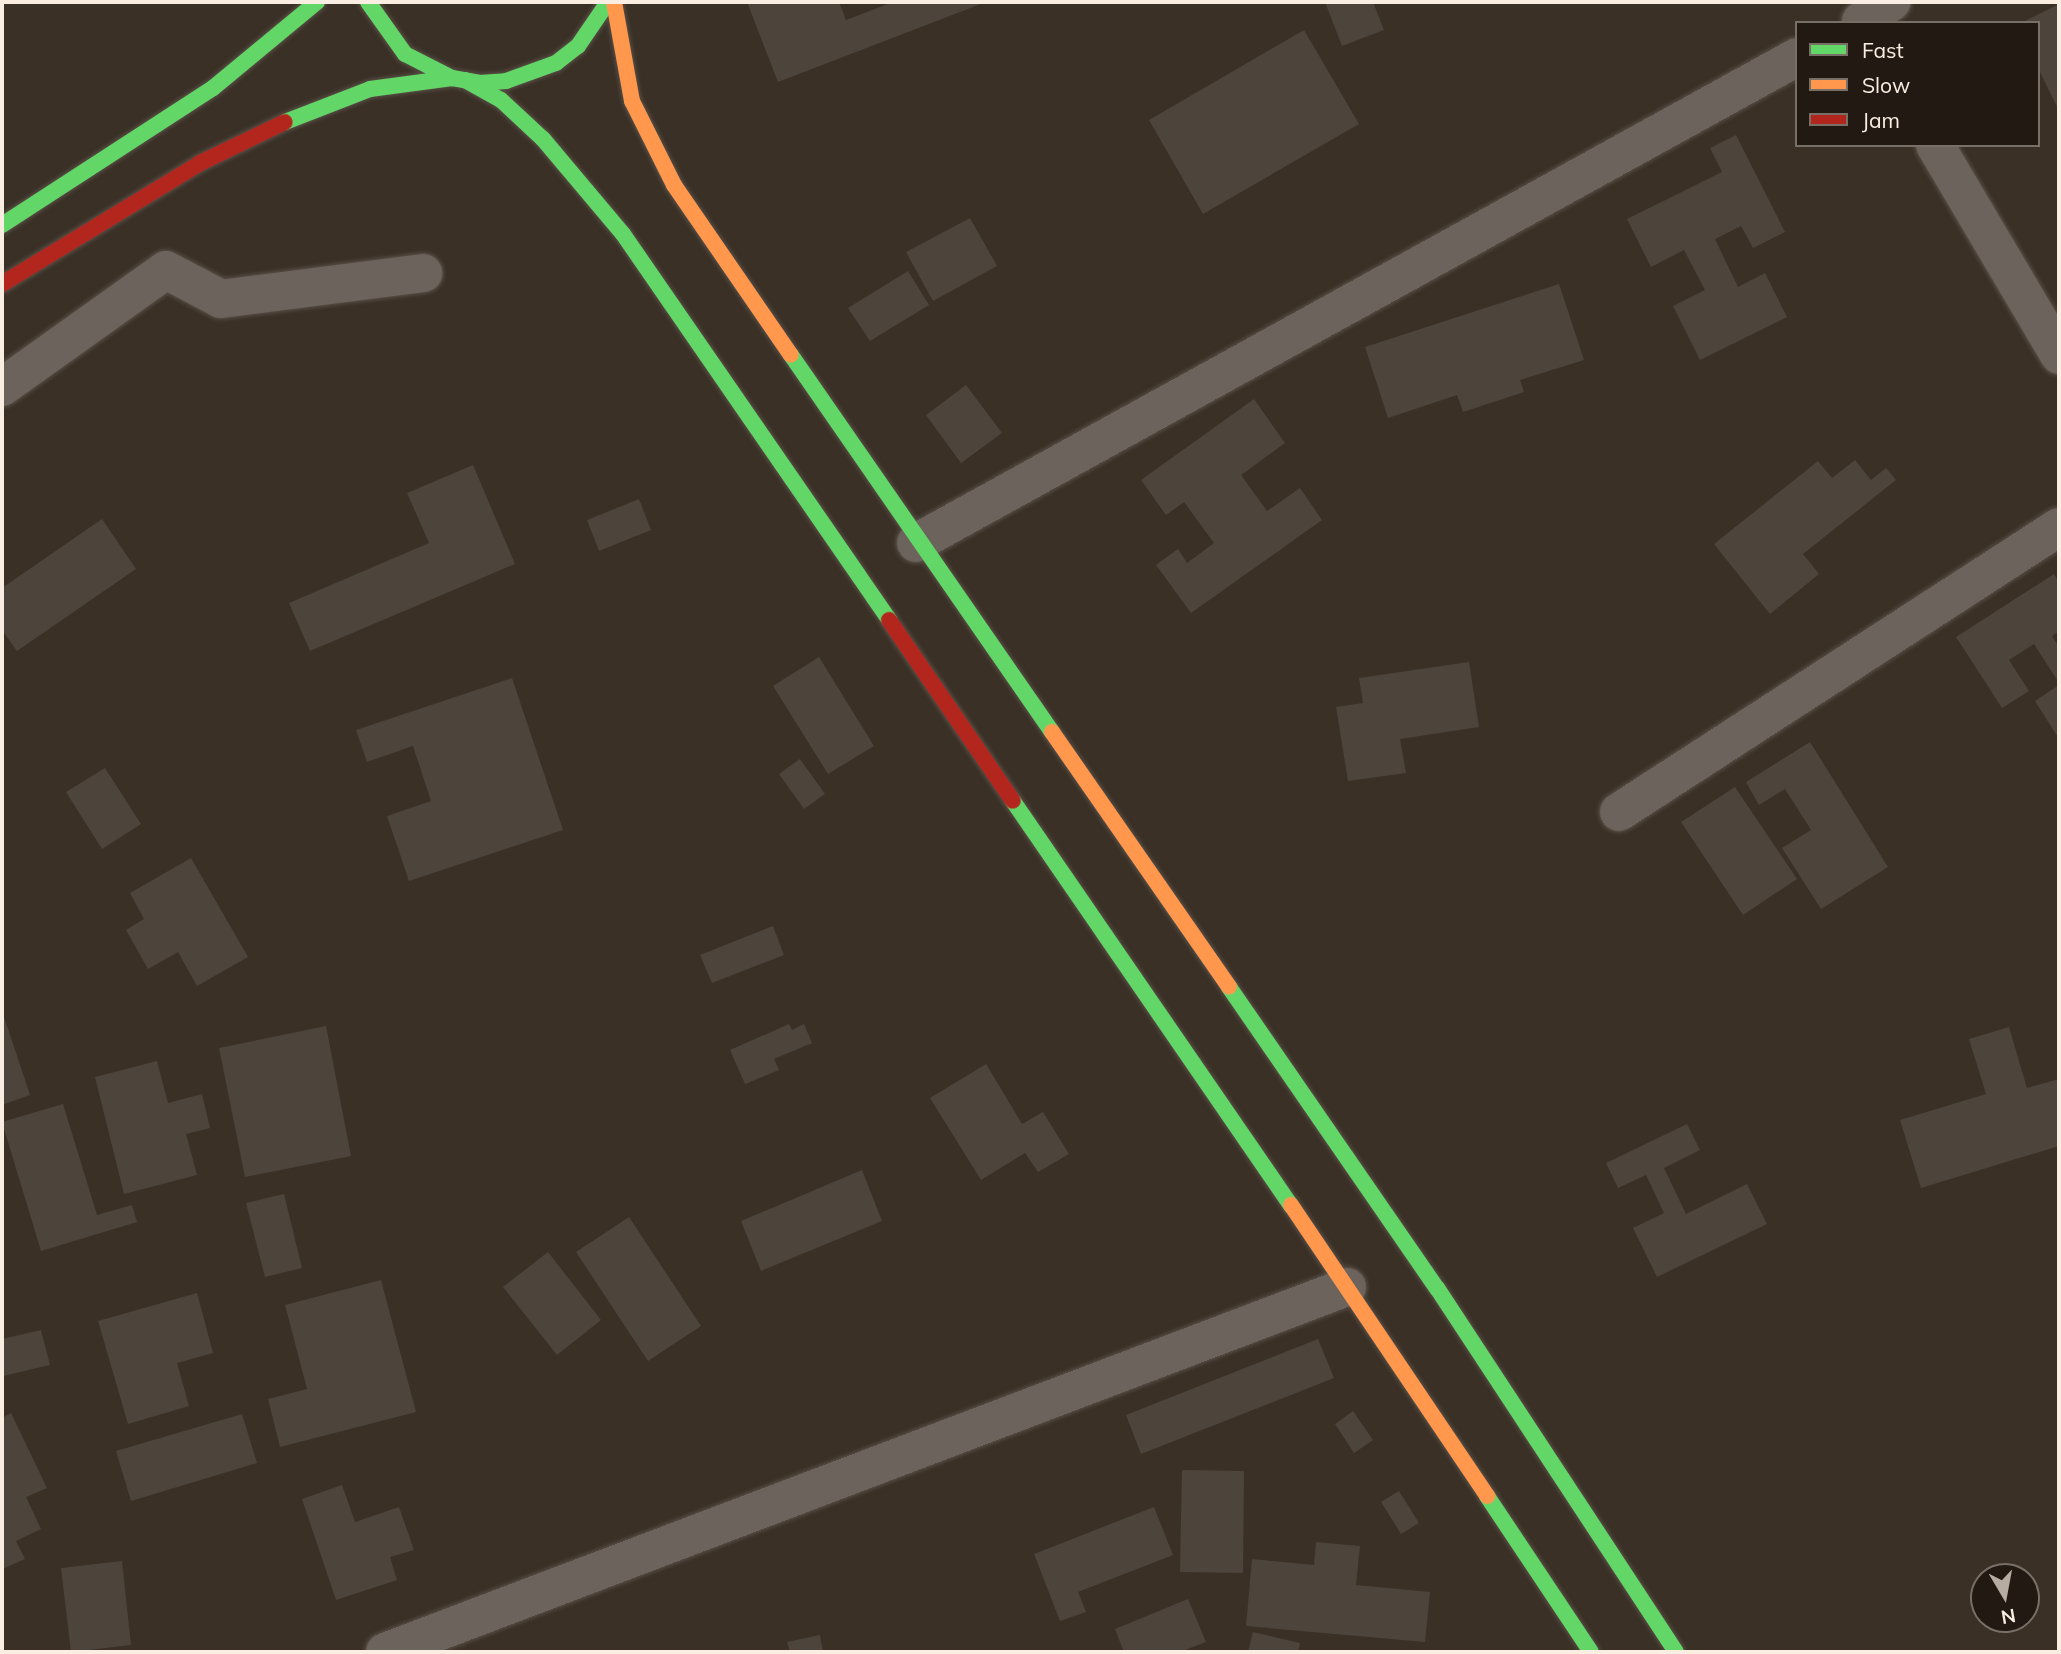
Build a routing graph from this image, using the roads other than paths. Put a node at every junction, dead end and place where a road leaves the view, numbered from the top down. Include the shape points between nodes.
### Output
1 (317, 2) edge
2 (368, 2) edge
3 (608, 2) edge
4 (614, 2) edge
5 (1795, 58) edge
6 (459, 79) junction
7 (1936, 147) edge
8 (2, 226) edge
9 (424, 273) dead end
10 (2, 285) edge
11 (2059, 355) edge
12 (2, 387) edge
13 (2059, 527) edge
14 (916, 543) junction
15 (1619, 812) dead end
16 (1347, 1287) junction
17 (385, 1652) edge
18 (1591, 1652) edge
19 (1676, 1652) edge

1 - 8 main road via 213,88
2 - 6 main road via 405,54
3 - 6 main road via 578,46 556,63 506,81
4 - 14 main road via 623,71 665,170
5 - 14 street
6 - 10 main road via 420,78 370,89 270,128 200,163
6 - 16 main road via 501,100 543,139 623,234
7 - 11 street
9 - 12 street via 221,299 166,270
13 - 15 street
14 - 19 main road via 1437,1288
16 - 17 street
16 - 18 main road

